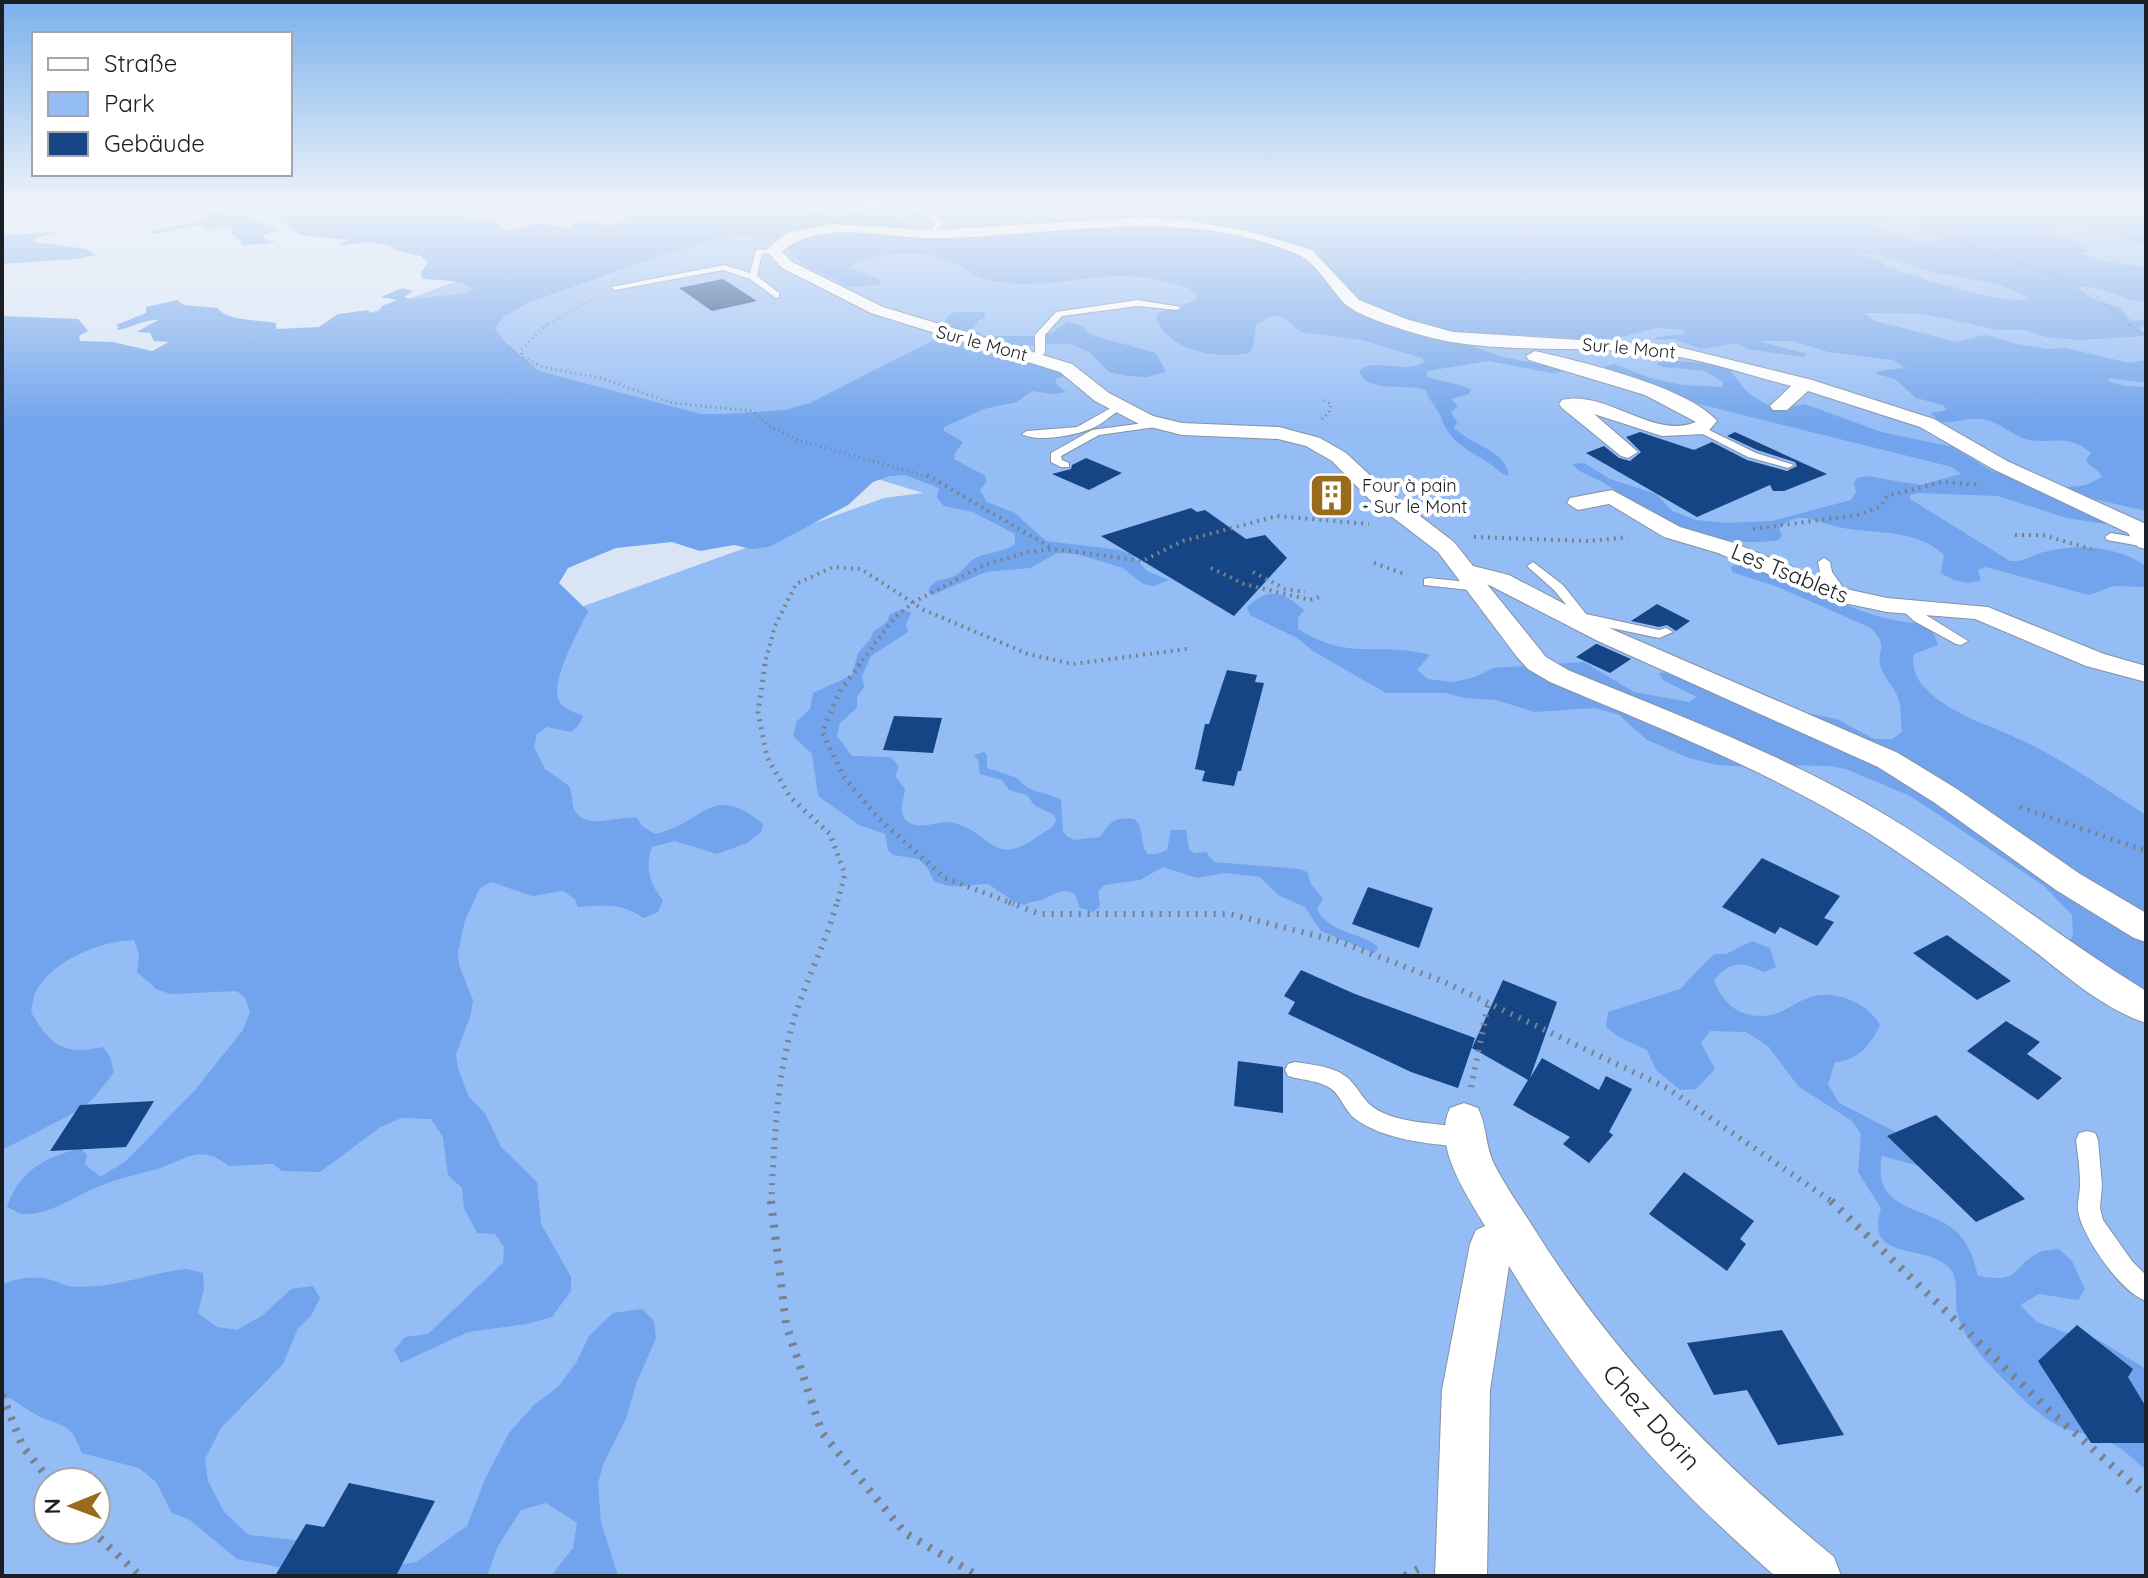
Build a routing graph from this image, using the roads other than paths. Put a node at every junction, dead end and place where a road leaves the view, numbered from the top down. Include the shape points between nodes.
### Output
1 (661, 279) edge
2 (755, 279) edge
3 (815, 279) edge
4 (1331, 279) edge
5 (615, 287) road end
6 (776, 295) dead end
7 (1177, 307) dead end
8 (1469, 338) junction
9 (1037, 358) junction
10 (1805, 384) junction
11 (1780, 406) dead end
12 (1118, 407) junction
13 (1159, 424) junction
14 (1701, 429) junction
15 (1027, 434) dead end
16 (1628, 452) dead end
17 (1065, 465) dead end
18 (1788, 465) dead end
19 (1578, 503) dead end
20 (2111, 537) road end
21 (2146, 542) edge
22 (1824, 562) dead end
23 (1533, 566) dead end
24 (1473, 580) junction
25 (1429, 582) road end
26 (1842, 596) junction
27 (1905, 606) junction
28 (1578, 619) junction
29 (1666, 632) dead end
30 (1961, 641) dead end
31 (2146, 674) edge
32 (2146, 929) edge
33 (2146, 1009) edge
34 (1295, 1070) dead end
35 (1464, 1129) joint
36 (2087, 1140) dead end
37 (1514, 1235) junction
38 (2144, 1289) edge
39 (1461, 1576) edge
40 (1815, 1576) edge

1 - 5 lane
2 - 6 lane
3 - 9 street, Sur le Mont via 885,313
4 - 8 street, Sur le Mont via 1361,307 1424,331
7 - 9 lane via 1138,303 1059,314 1040,335
8 - 10 street, Sur le Mont via 1674,351
8 - 14 street via 1477,345 1604,375 1700,414 1707,421
9 - 12 street, Sur le Mont via 1071,370
10 - 11 street
10 - 21 street, Sur le Mont via 1927,423 2143,531 2139,534
12 - 13 street, Sur le Mont
12 - 15 lane via 1076,431
13 - 17 lane via 1086,435 1055,455
13 - 24 street, Sur le Mont via 1279,433 1313,442 1346,462 1378,495 1456,542
14 - 16 street via 1662,430 1569,404
14 - 18 lane via 1752,455
19 - 26 street, Les Tsablets via 1612,497 1672,532 1718,545
20 - 21 lane
22 - 26 lane
23 - 28 lane via 1558,585 1580,613
24 - 25 lane
24 - 28 street via 1500,580
24 - 33 street, Sur le Mont via 1514,638 1546,670 1757,759 1861,815 1926,854
26 - 27 street, Les Tsablets
27 - 30 lane
27 - 31 street, Les Tsablets via 1979,612 2095,660
28 - 29 lane
28 - 32 street via 1888,760
34 - 35 lane via 1331,1078 1362,1111 1382,1120 1423,1133
35 - 37 street, Chez Dorin via 1476,1170
36 - 38 lane via 2093,1224
37 - 39 street via 1491,1244 1466,1390
37 - 40 street, Chez Dorin via 1589,1345 1667,1440

